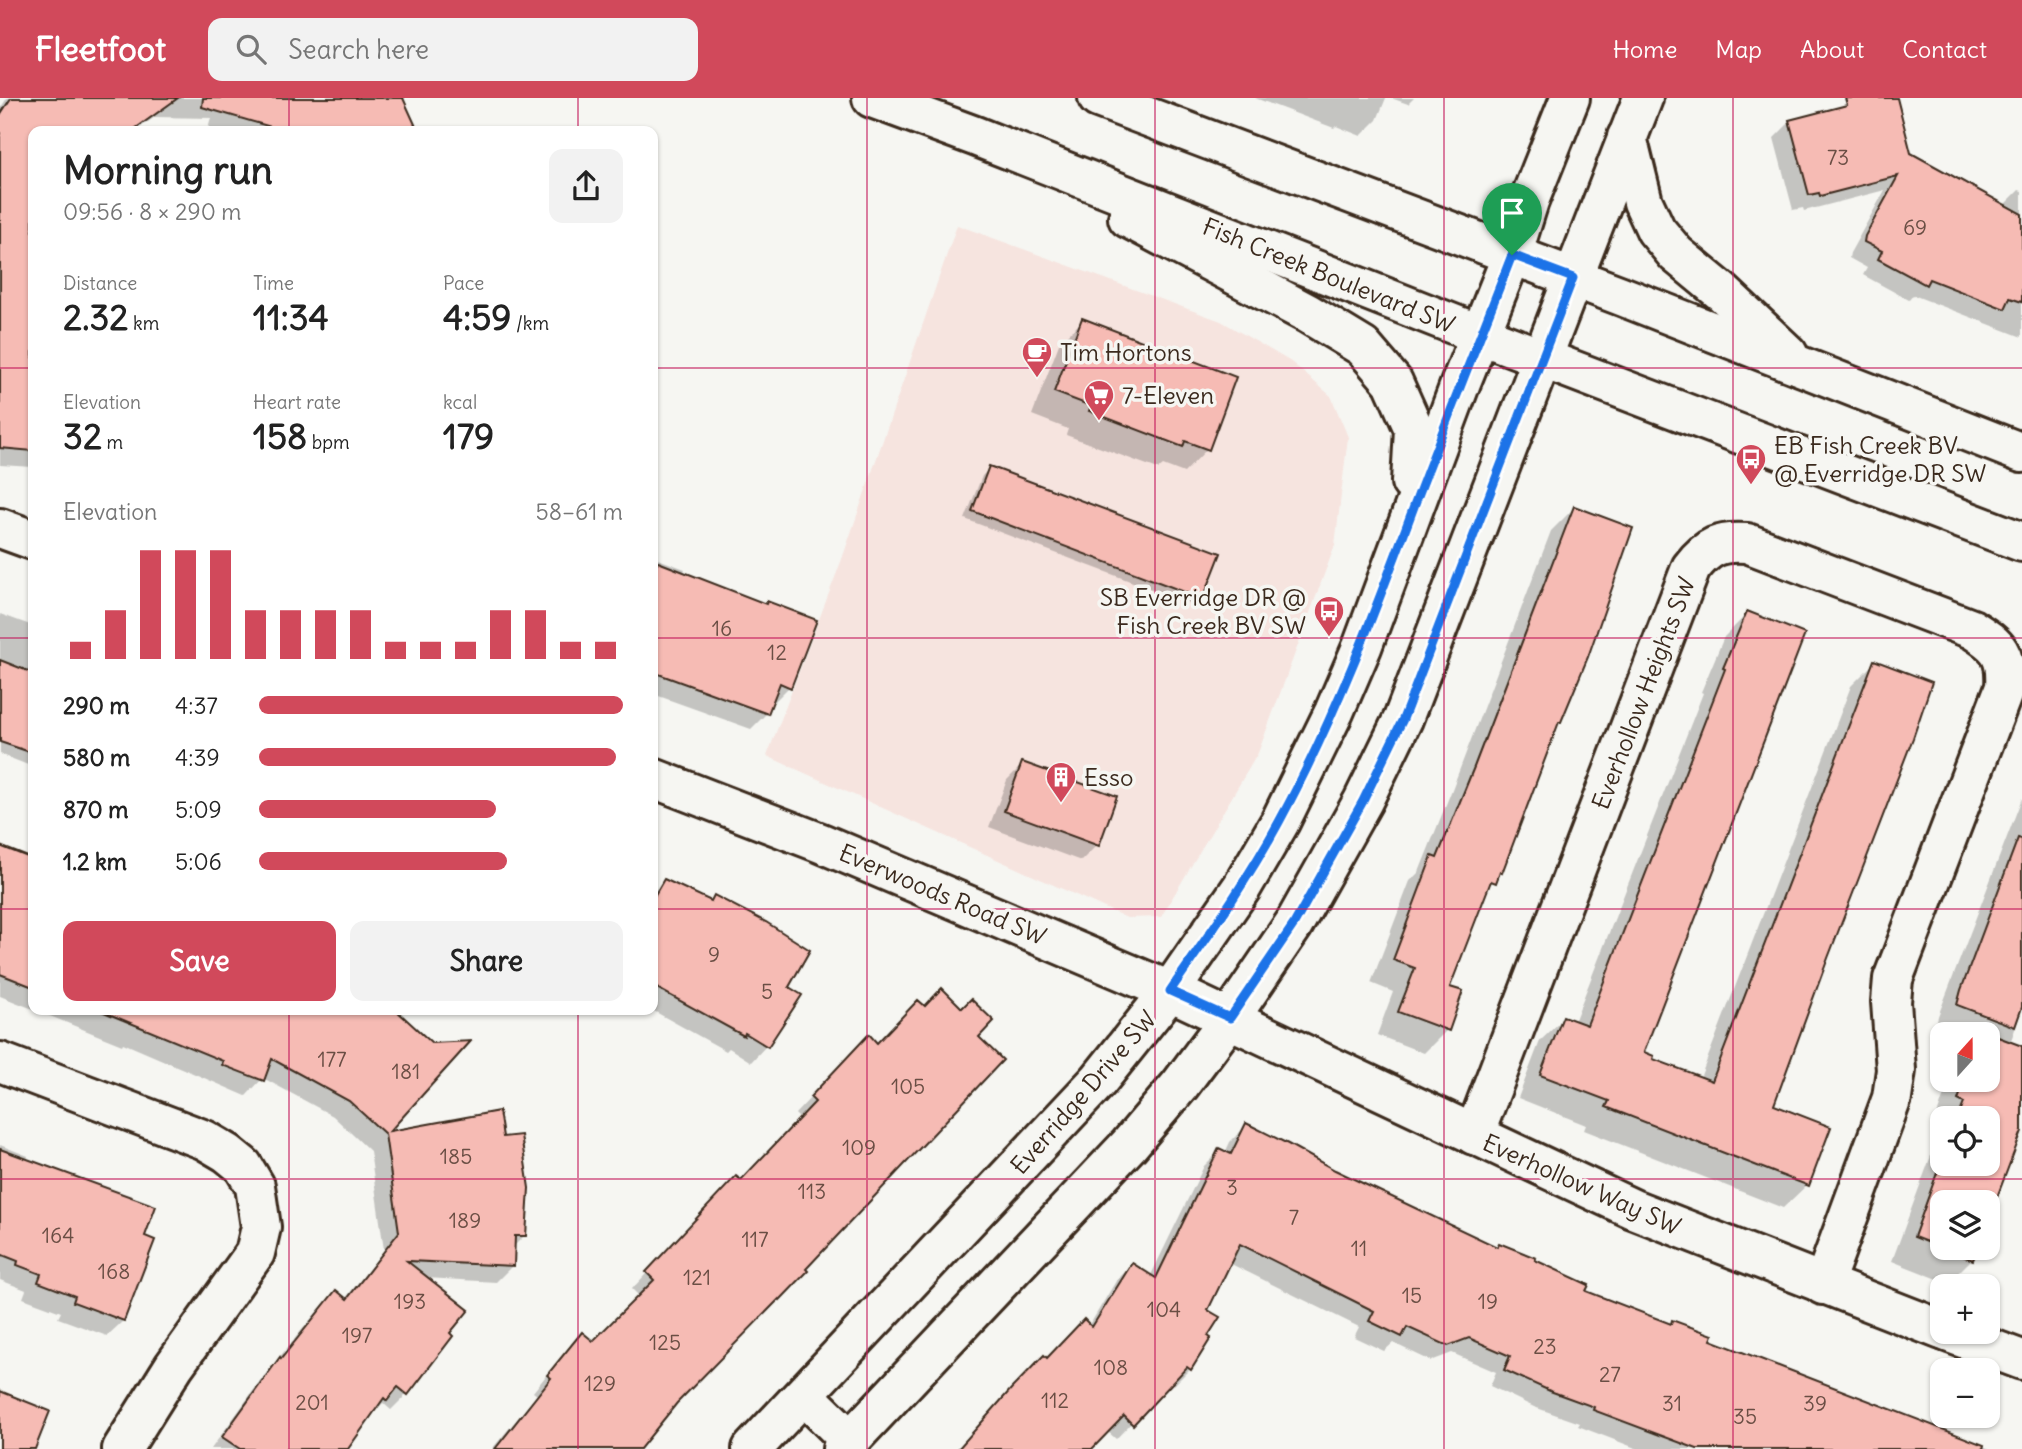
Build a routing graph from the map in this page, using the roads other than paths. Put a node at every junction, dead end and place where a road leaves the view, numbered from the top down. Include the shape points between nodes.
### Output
1 (872, 98) edge
2 (1098, 98) edge
3 (1570, 98) edge
4 (1643, 98) edge
5 (975, 136) junction
6 (1628, 137) junction
7 (1512, 255) junction
8 (1573, 278) junction
9 (1481, 335) junction
10 (1542, 359) junction
11 (1803, 368) junction
12 (2022, 453) edge
13 (0, 528) edge
14 (28, 538) edge
15 (2022, 542) edge
16 (1390, 570) junction
17 (658, 780) edge
18 (1170, 991) junction
19 (1230, 1018) junction
20 (0, 1062) edge
21 (1474, 1135) junction
22 (1823, 1285) junction
23 (1930, 1325) edge
24 (1979, 1344) edge
25 (2022, 1360) edge
26 (804, 1395) junction
27 (846, 1445) edge
28 (122, 1449) edge
29 (752, 1449) edge

1 - 5 street, Fish Creek Boulevard SW
2 - 7 street
3 - 7 street, Everridge Drive SW
4 - 6 street
5 - 9 street, Fish Creek Boulevard SW
5 - 16 street via 1363,347 1393,382 1414,429 1413,476
6 - 8 street
6 - 11 street via 1643,202 1657,230 1676,254
7 - 8 street
7 - 9 street, Everridge Drive SW
8 - 10 street
8 - 11 street
9 - 10 street, Fish Creek Boulevard SW
9 - 16 street, Everridge Drive SW
10 - 15 street, Fish Creek Boulevard SW
10 - 19 street via 1403,719 1294,924
11 - 12 street
13 - 14 street
16 - 18 street, Everridge Drive SW via 1334,712 1280,822 1242,887
17 - 18 street, Everwoods Road SW via 821,843
18 - 19 street, Everwoods Road SW
18 - 26 street, Everridge Drive SW via 1099,1080
19 - 21 street, Everhollow Way SW
19 - 27 street via 1129,1145
20 - 28 street via 205,1140 243,1166 255,1186 261,1227 255,1253 174,1366
21 - 22 street, Everhollow Way SW via 1633,1209
21 - 22 street, Everhollow Heights SW via 1691,568 1701,556 1729,542 1747,544 1972,629 2003,655 2005,687 1893,979 1896,1070 1892,1098
22 - 23 street, Everhollow Way SW
24 - 25 street
26 - 27 street
26 - 29 street, Everridge Drive SW

